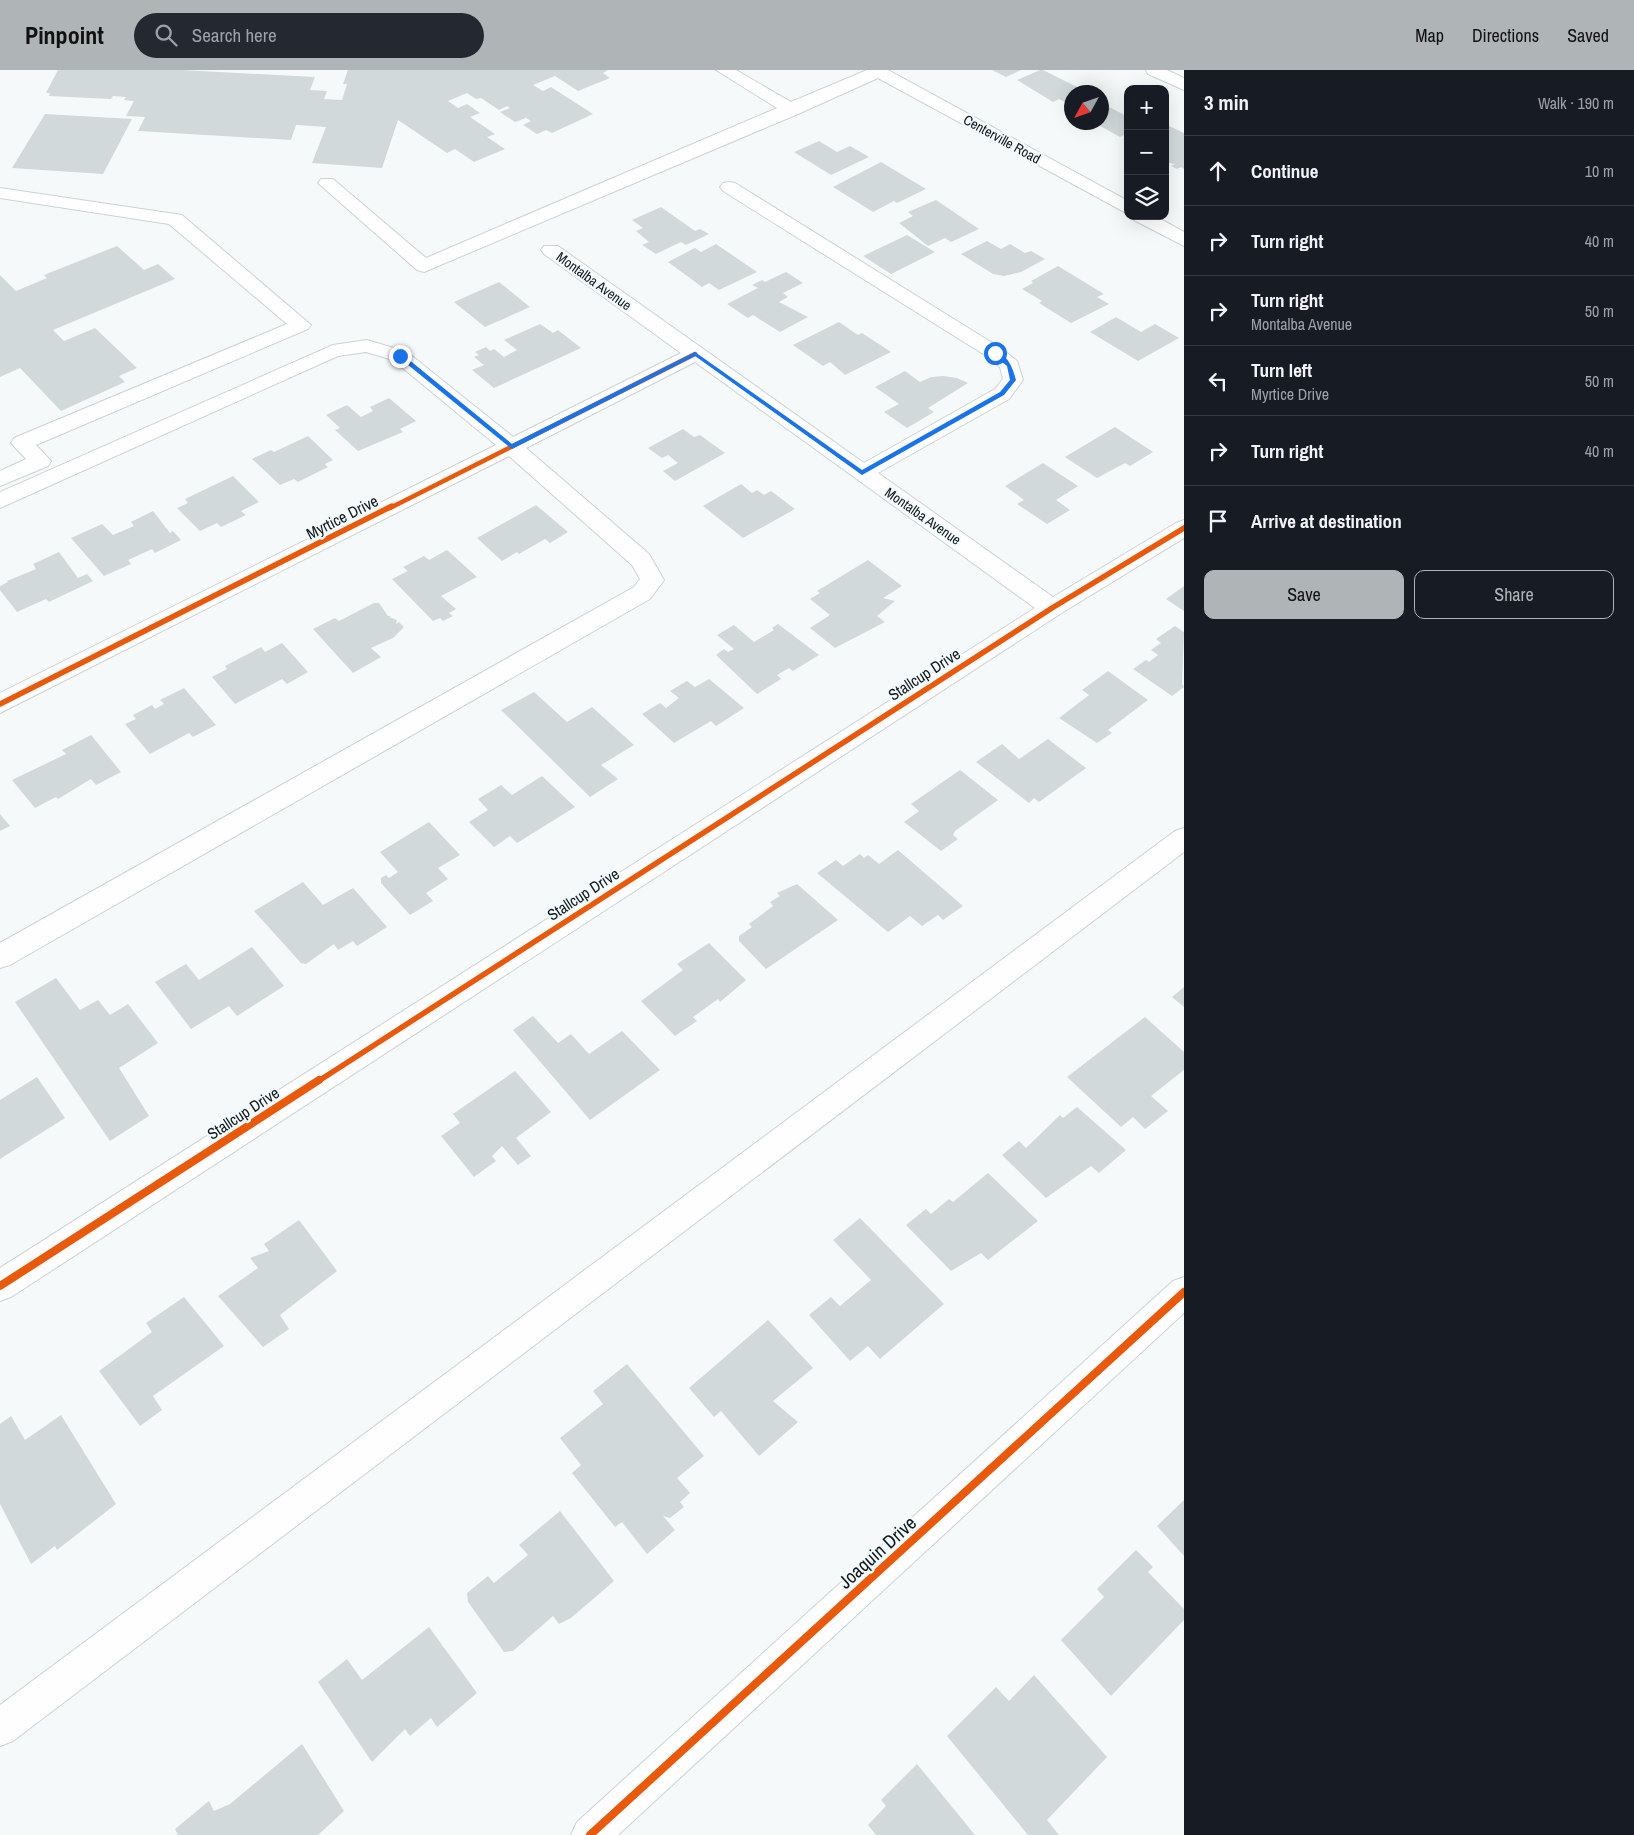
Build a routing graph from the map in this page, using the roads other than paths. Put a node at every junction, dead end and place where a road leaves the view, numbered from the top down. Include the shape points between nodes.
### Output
1 (724, 70) edge
2 (1154, 70) edge
3 (878, 71) edge
4 (1184, 85) edge
5 (792, 110) junction
6 (327, 183) dead end
7 (729, 187) dead end
8 (0, 193) edge
9 (1124, 207) edge
10 (1148, 220) edge
11 (1184, 240) edge
12 (551, 250) dead end
13 (695, 354) junction
14 (512, 447) junction
15 (862, 473) junction
16 (0, 479) edge
17 (0, 501) edge
18 (1184, 528) edge
19 (1052, 608) junction
20 (0, 704) edge
21 (1184, 838) edge
22 (0, 957) edge
23 (0, 1286) edge
24 (1184, 1292) edge
25 (0, 1728) edge
26 (590, 1835) edge

1 - 5 street
2 - 4 street
3 - 5 street
3 - 9 street, Centerville Road
5 - 6 street via 424,266
7 - 15 street via 1010,365 1013,380 1002,394
8 - 16 street via 175,219 301,324 22,443 40,461
10 - 11 street
12 - 13 street, Montalba Avenue
13 - 14 street, Myrtice Drive
13 - 15 street, Montalba Avenue
14 - 17 street via 400,356 367,346 333,351
14 - 20 street, Myrtice Drive
14 - 22 street via 641,560 652,580 642,593
15 - 19 street, Montalba Avenue
18 - 19 street, Stallcup Drive
19 - 23 street, Stallcup Drive
21 - 25 street
24 - 26 street, Joaquin Drive

